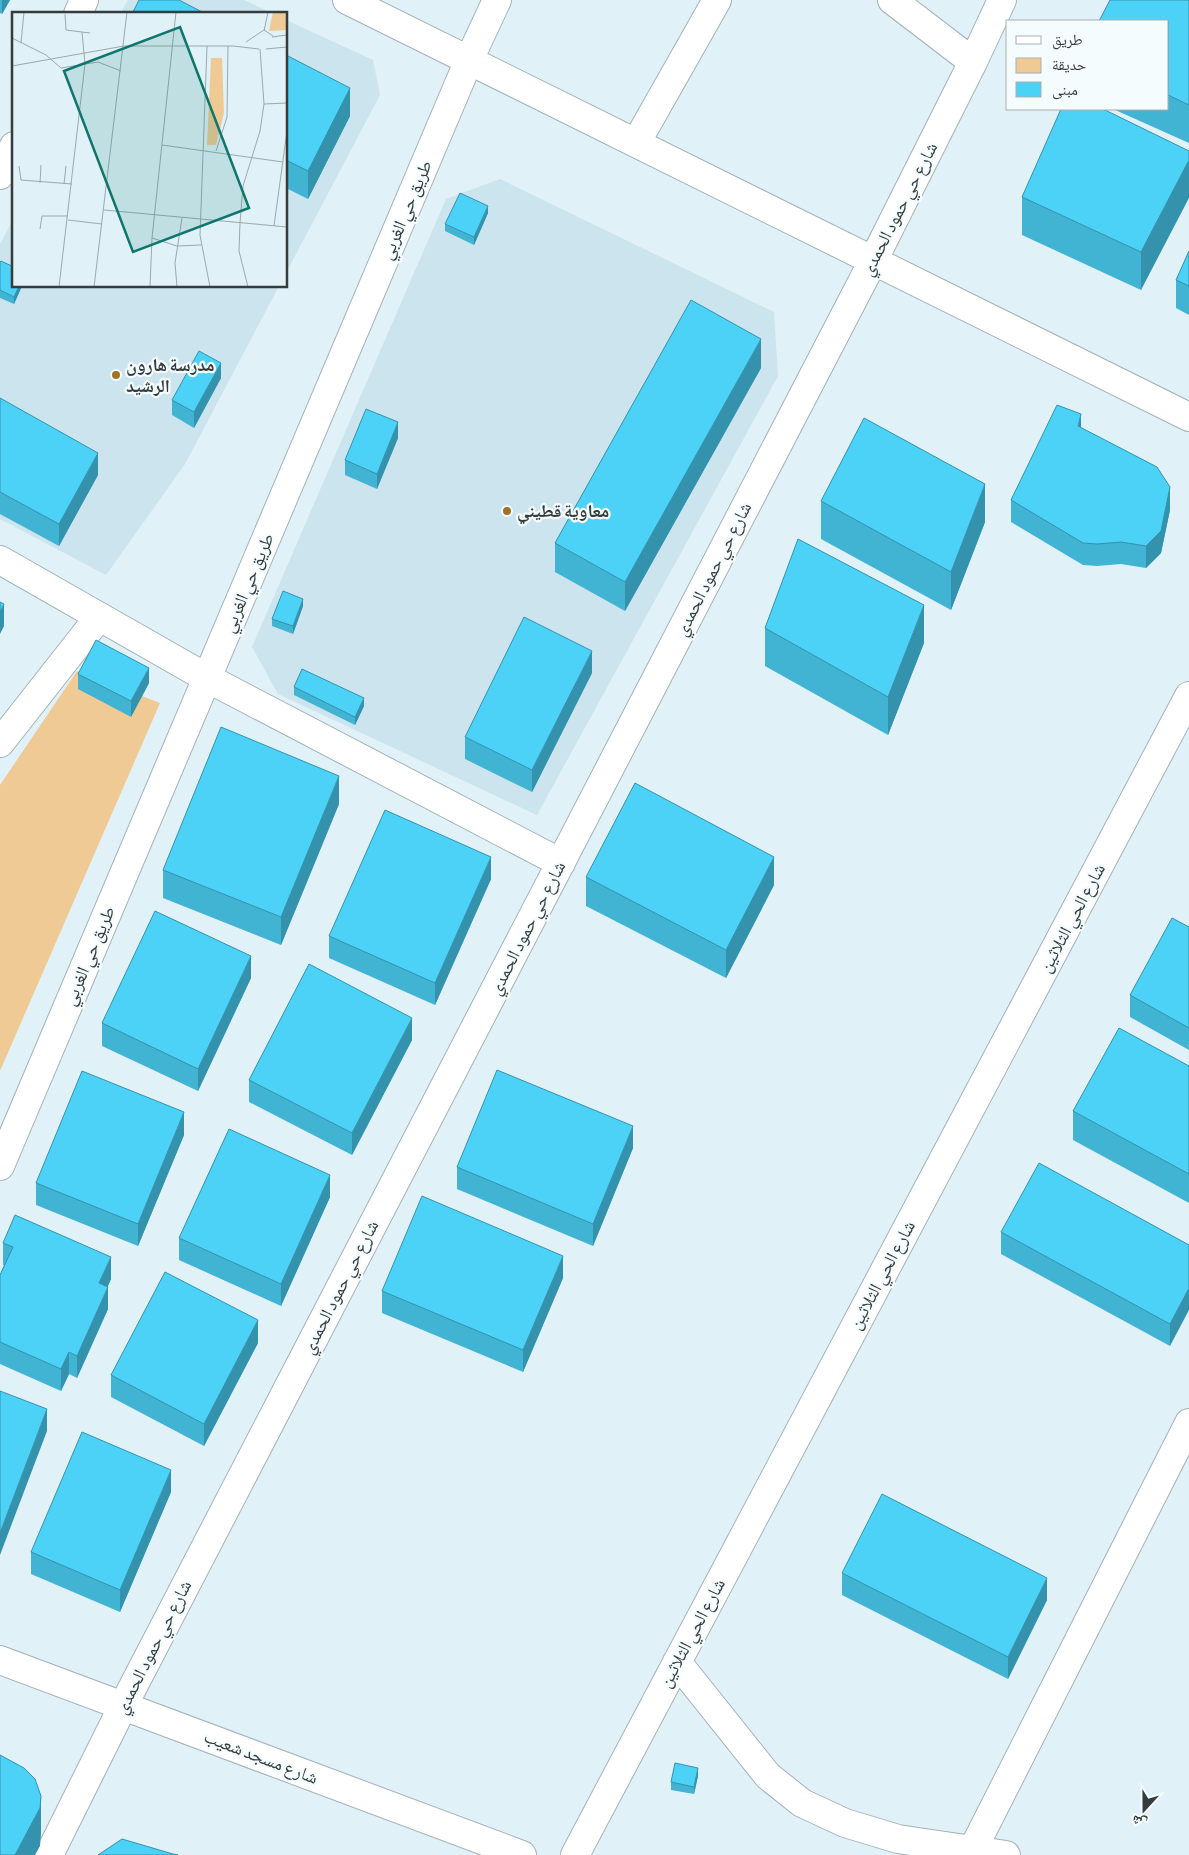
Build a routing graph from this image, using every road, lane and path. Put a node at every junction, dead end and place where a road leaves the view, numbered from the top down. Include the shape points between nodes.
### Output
1 (84, 0) edge
2 (347, 0) edge
3 (497, 0) edge
4 (717, 0) edge
5 (892, 0) edge
6 (1002, 0) edge
7 (79, 12) edge
8 (469, 60) junction
9 (973, 62) junction
10 (636, 143) junction
11 (12, 150) edge
12 (0, 175) edge
13 (873, 261) junction
14 (1189, 418) edge
15 (0, 560) edge
16 (99, 617) junction
17 (207, 678) junction
18 (1189, 696) edge
19 (0, 743) edge
20 (561, 863) junction
21 (0, 1166) edge
22 (1189, 1423) edge
23 (0, 1660) edge
24 (677, 1662) junction
25 (122, 1706) junction
26 (971, 1853) edge
27 (49, 1855) edge
28 (522, 1855) edge
29 (575, 1855) edge
30 (1006, 1855) edge

1 - 7 street
2 - 8 street
3 - 8 street, طريق حي الغربي
4 - 10 street
5 - 9 street
6 - 9 street, شارع حي حمود الحمدي
8 - 10 street
8 - 17 street, طريق حي الغربي
9 - 13 street, شارع حي حمود الحمدي
10 - 13 street
11 - 12 street
13 - 14 street
13 - 20 street, شارع حي حمود الحمدي
15 - 16 street
16 - 17 street
16 - 19 street
17 - 20 street
17 - 21 street, طريق حي الغربي
18 - 24 street, شارع الحي الثلاثين
20 - 25 street, شارع حي حمود الحمدي
22 - 26 street
23 - 25 street, شارع مسجد شعيب
24 - 26 street via 768,1776 802,1803 846,1823 898,1839
24 - 29 street, شارع الحي الثلاثين
25 - 27 street, شارع حي حمود الحمدي
25 - 28 street, شارع مسجد شعيب
26 - 30 street

